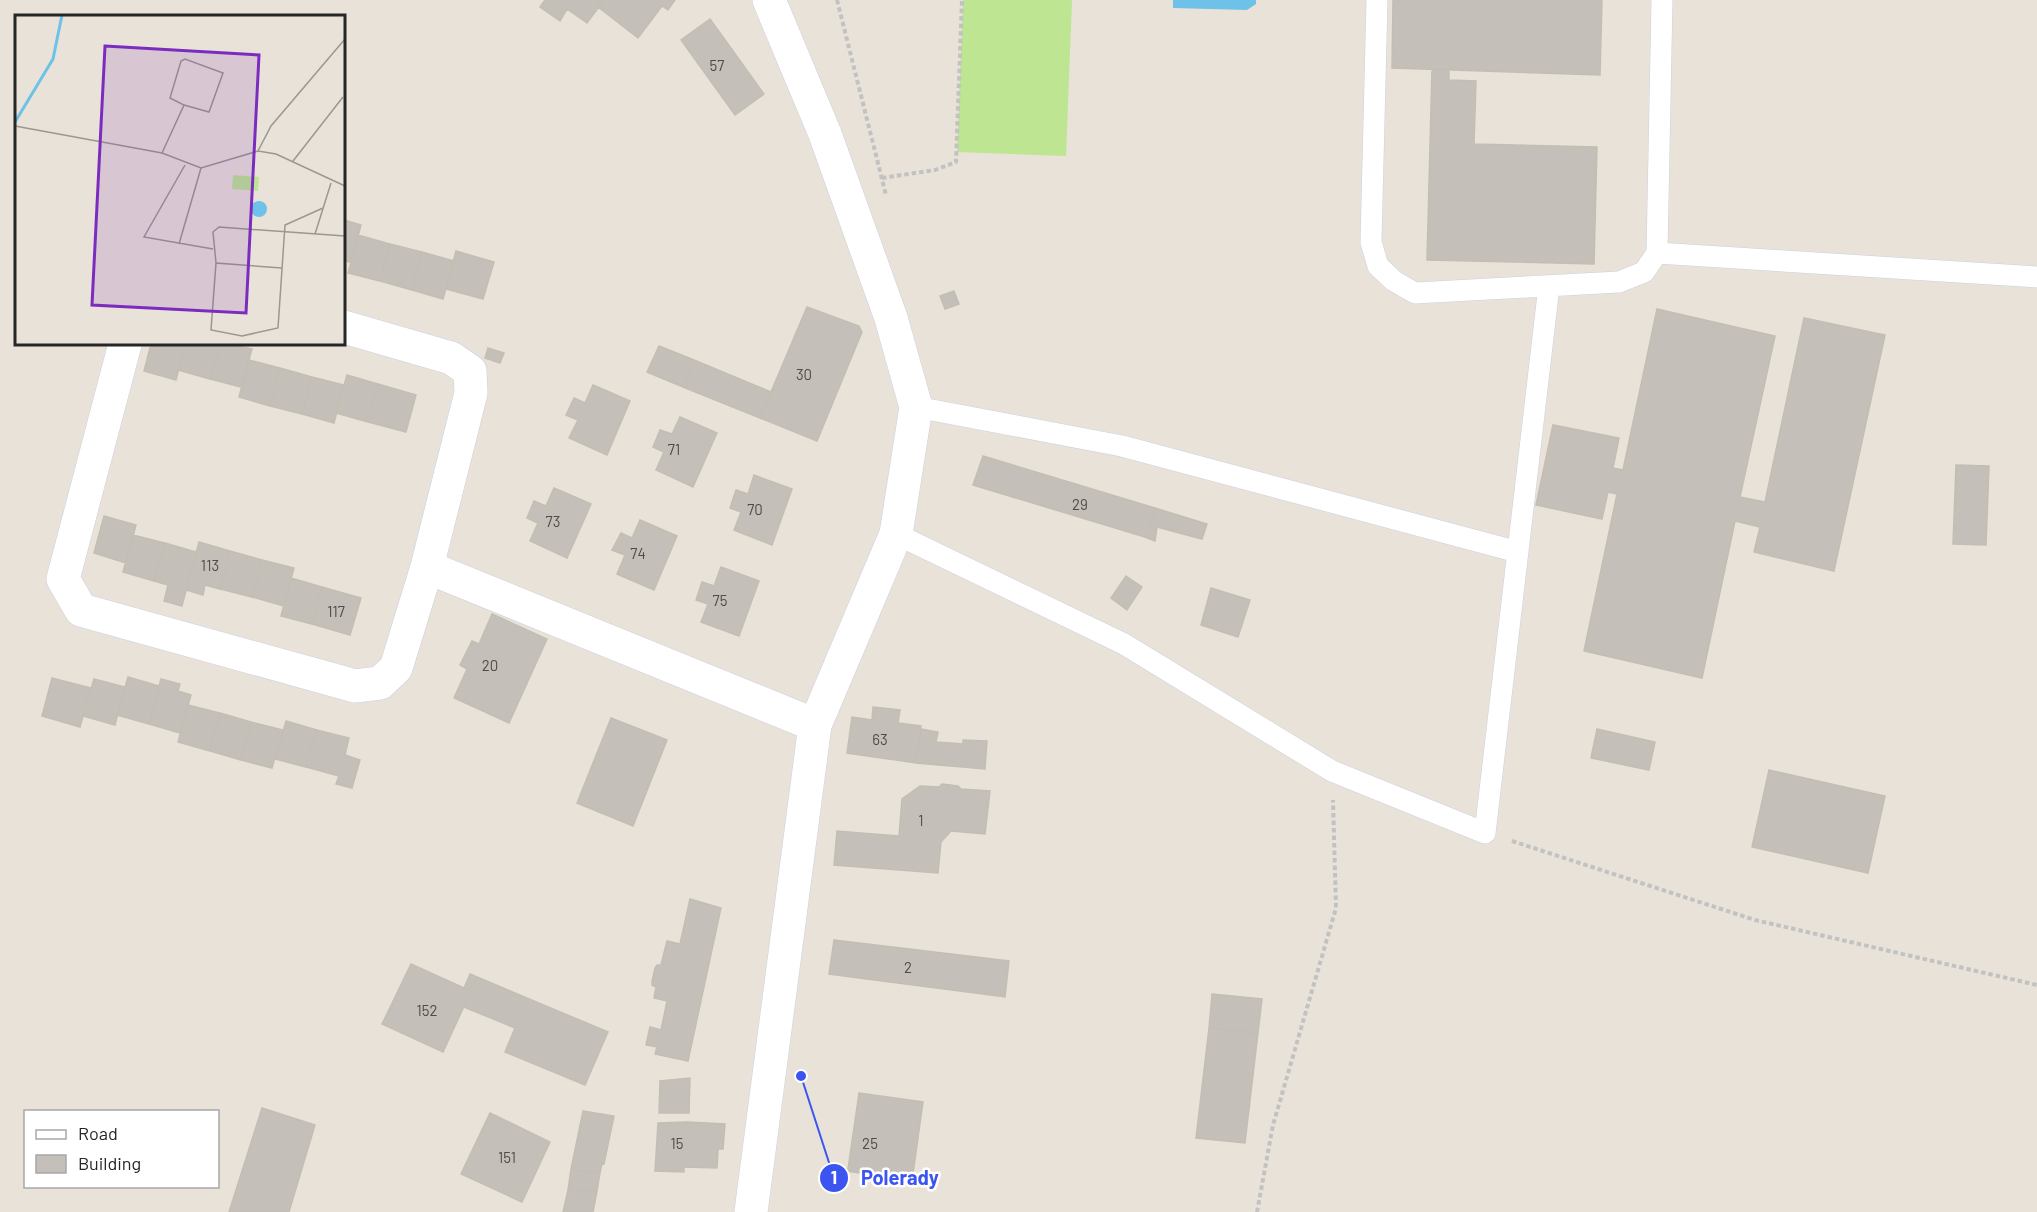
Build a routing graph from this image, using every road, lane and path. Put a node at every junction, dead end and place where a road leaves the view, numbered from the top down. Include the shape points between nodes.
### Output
1 (769, 0) edge
2 (962, 0) edge
3 (1377, 0) edge
4 (1662, 0) edge
5 (882, 178) dead end
6 (1657, 253) junction
7 (2037, 277) edge
8 (1548, 286) junction
9 (345, 327) edge
10 (125, 345) edge
11 (916, 407) junction
12 (896, 534) junction
13 (1518, 552) junction
14 (427, 567) junction
15 (815, 725) junction
16 (1332, 771) junction
17 (1485, 833) junction
18 (2037, 985) edge
19 (751, 1212) edge
20 (1257, 1212) edge

1 - 11 street via 825,134 891,318
2 - 5 path via 956,162 935,170
3 - 8 lane via 1371,242 1378,266 1415,293
4 - 6 lane
6 - 7 lane
6 - 8 lane via 1644,272 1619,282
8 - 13 lane
9 - 14 street via 451,358 470,371 471,393
10 - 14 street via 63,579 81,610 355,686 380,683 396,668
11 - 12 street
11 - 13 lane via 1122,446
12 - 15 street
12 - 16 lane via 1124,644
13 - 17 lane
14 - 15 street
15 - 19 street
16 - 17 lane
16 - 20 path via 1336,908 1273,1125
17 - 18 path via 1755,920

